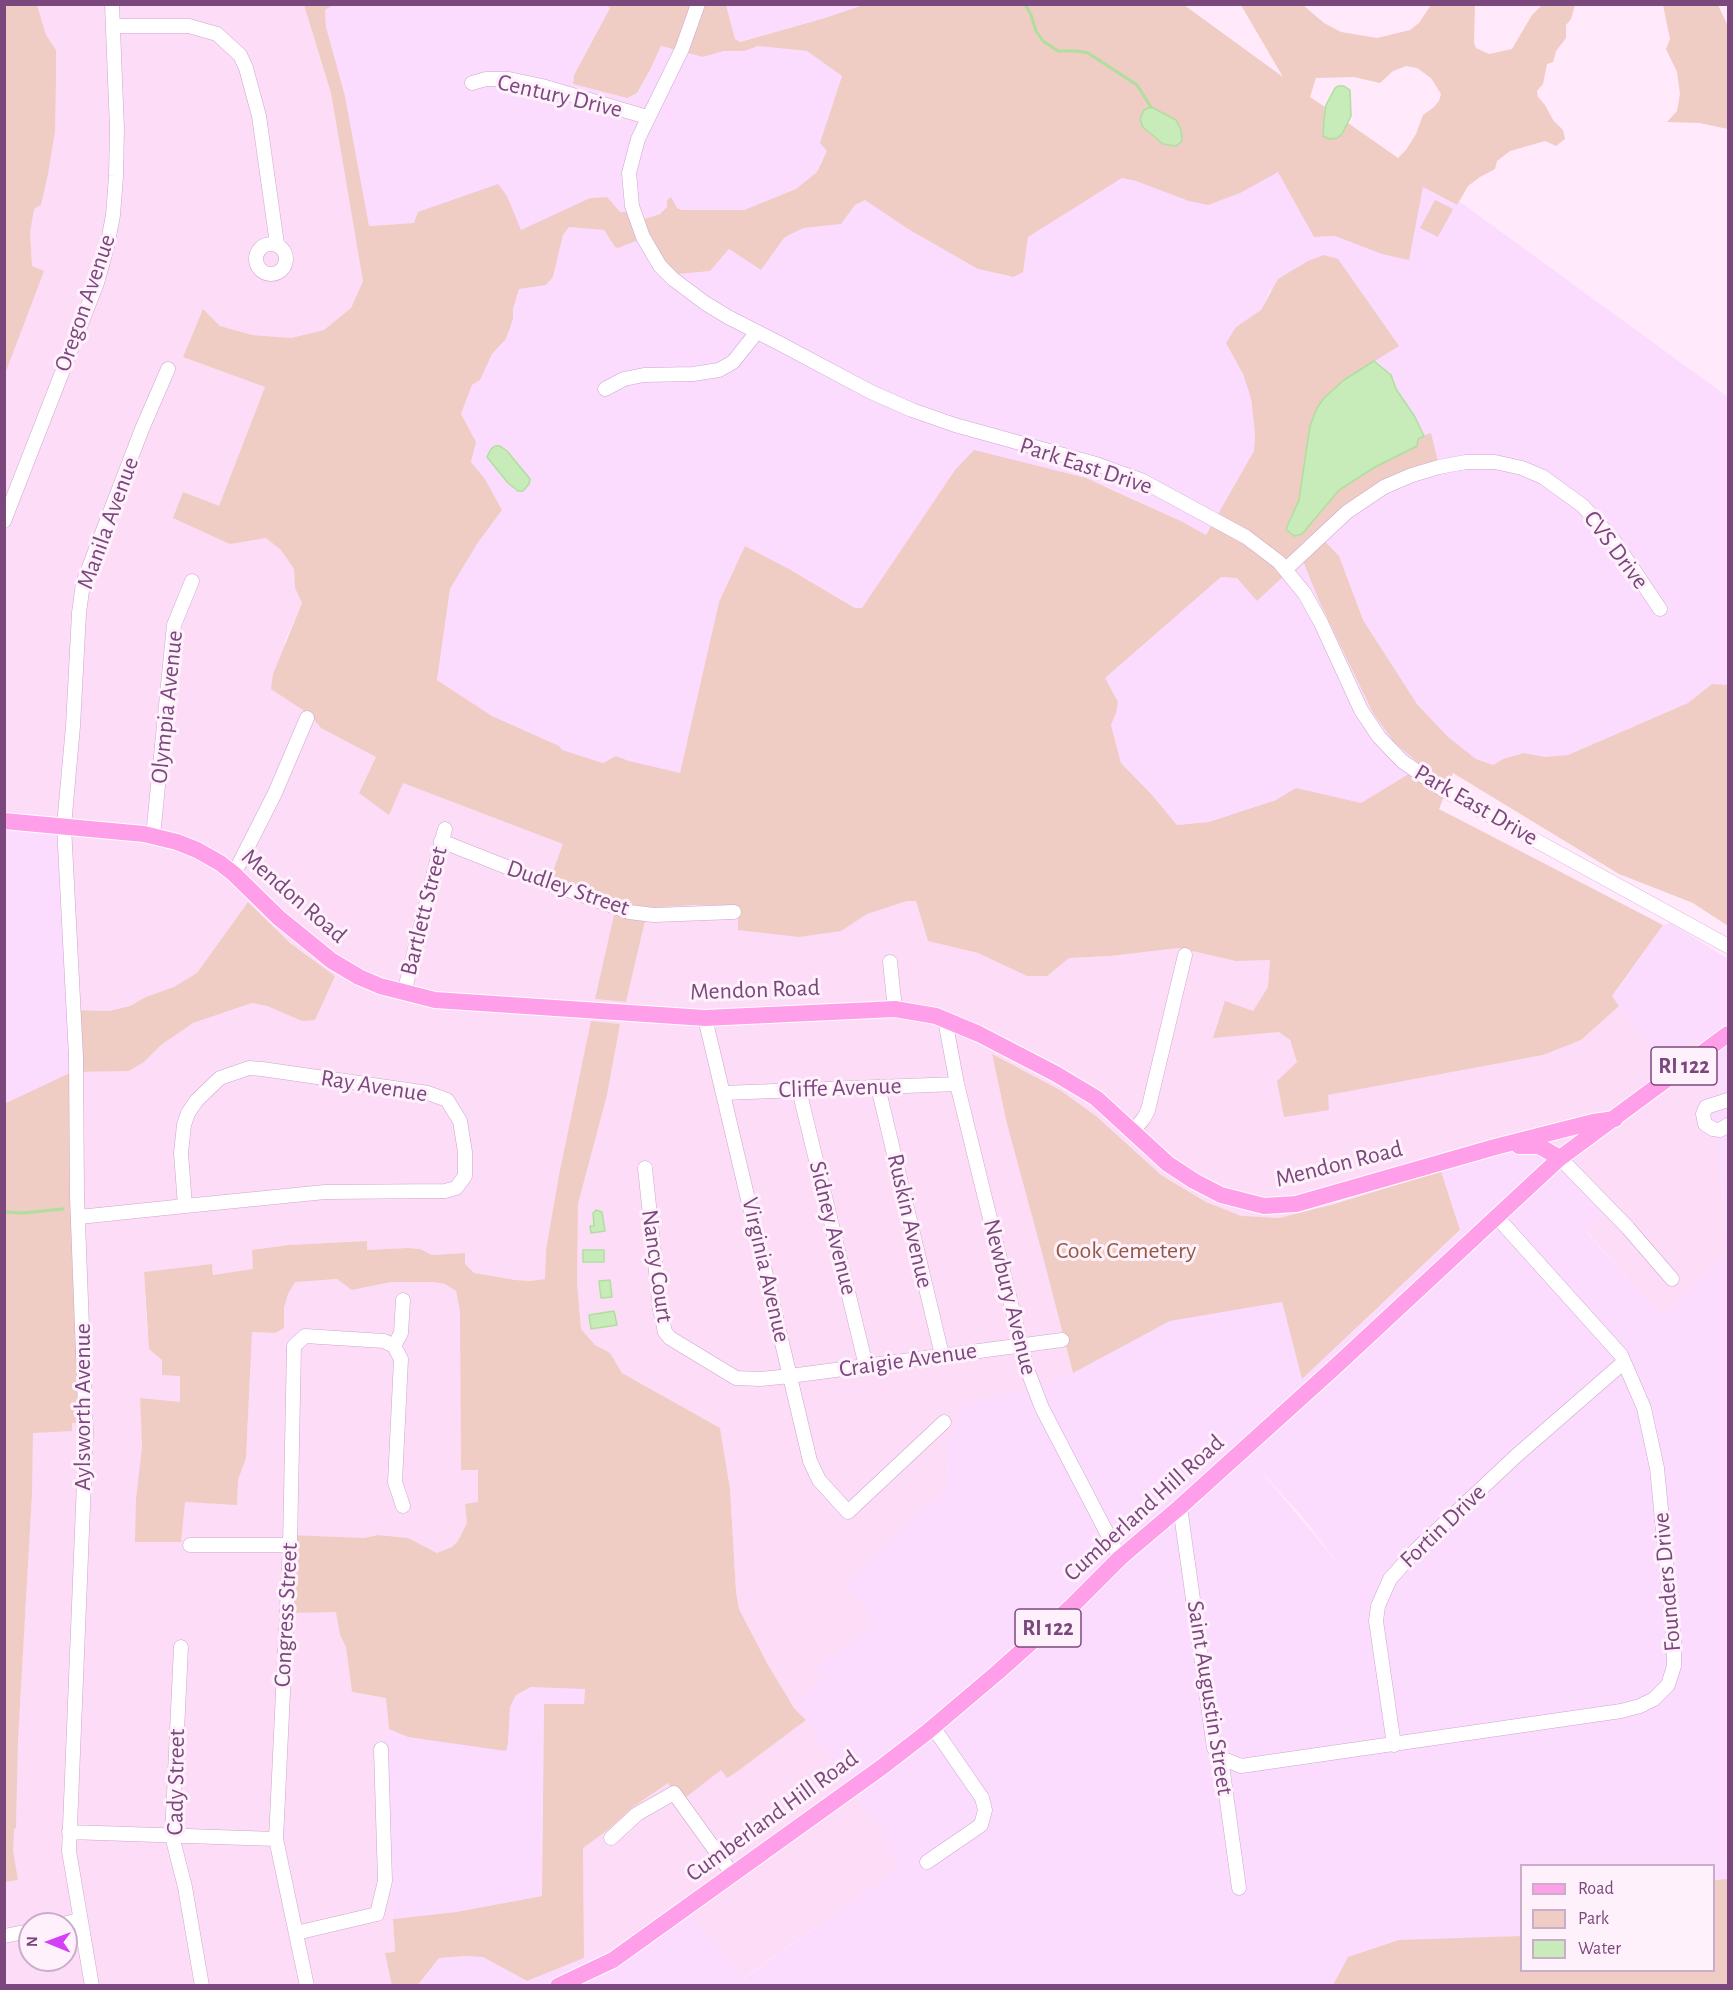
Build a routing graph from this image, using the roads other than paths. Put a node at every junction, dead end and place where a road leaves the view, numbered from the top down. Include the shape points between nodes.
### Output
1 (112, 4) edge
2 (698, 4) edge
3 (113, 26) junction
4 (472, 83) dead end
5 (647, 117) junction
6 (277, 244) dead end
7 (758, 332) junction
8 (168, 369) dead end
9 (605, 389) dead end
10 (4, 521) edge
11 (1286, 569) junction
12 (192, 581) dead end
13 (1660, 609) dead end
14 (307, 718) dead end
15 (4, 820) edge
16 (64, 826) junction
17 (443, 835) joint
18 (153, 836) junction
19 (234, 874) junction
20 (734, 912) dead end
21 (1728, 946) edge
22 (1185, 955) dead end
23 (891, 963) dead end
24 (404, 993) junction
25 (895, 1009) junction
26 (705, 1018) junction
27 (945, 1020) junction
28 (1728, 1034) edge
29 (957, 1084) junction
30 (878, 1087) junction
31 (799, 1090) junction
32 (723, 1093) junction
33 (1728, 1100) edge
34 (1615, 1119) junction
35 (1728, 1125) edge
36 (1132, 1132) junction
37 (1541, 1136) junction
38 (1495, 1147) junction
39 (1566, 1160) junction
40 (645, 1168) dead end
41 (185, 1206) junction
42 (1496, 1216) junction
43 (79, 1218) junction
44 (1672, 1280) dead end
45 (403, 1300) dead end
46 (1062, 1340) dead end
47 (1019, 1344) junction
48 (394, 1346) junction
49 (942, 1355) junction
50 (1624, 1362) junction
51 (866, 1366) junction
52 (790, 1376) junction
53 (944, 1422) dead end
54 (403, 1506) dead end
55 (1180, 1507) junction
56 (190, 1545) dead end
57 (290, 1545) junction
58 (1120, 1558) junction
59 (181, 1647) dead end
60 (933, 1726) junction
61 (1394, 1745) junction
62 (381, 1749) dead end
63 (1221, 1758) junction
64 (69, 1832) junction
65 (172, 1836) junction
66 (611, 1838) dead end
67 (276, 1839) junction
68 (927, 1862) dead end
69 (733, 1875) junction
70 (1239, 1888) dead end
71 (79, 1920) joint
72 (296, 1933) junction
73 (92, 1986) edge
74 (202, 1986) edge
75 (307, 1986) edge
76 (558, 1986) edge

1 - 3 street, Oregon Avenue
2 - 5 street, Park East Drive via 682,49
3 - 6 street via 189,26 217,34 240,55 259,116
3 - 10 street, Oregon Avenue via 116,176 107,247 97,283
4 - 5 street, Century Drive via 509,79
5 - 7 street, Park East Drive via 629,173 632,206 647,245 660,266 689,292
7 - 9 street via 732,362 719,370 644,375
7 - 11 street, Park East Drive via 912,410 1141,480 1246,537
8 - 16 street, Manila Avenue via 83,583
11 - 13 street, CVS Drive via 1347,512 1384,487 1440,467 1495,462 1543,477 1583,506 1614,541
11 - 21 street, Park East Drive via 1311,603 1367,719 1402,761 1442,789
12 - 18 street, Olympia Avenue via 174,625
14 - 19 street
15 - 16 main road, Mendon Road
16 - 18 main road, Mendon Road
16 - 43 street, Aylsworth Avenue via 76,1057
17 - 20 street, Dudley Street via 537,879 629,912
17 - 24 street, Bartlett Street
18 - 19 main road, Mendon Road via 196,850
19 - 24 main road, Mendon Road via 279,918 332,961 359,977
22 - 36 street via 1148,1110
23 - 25 street
24 - 26 main road, Mendon Road via 435,1000
25 - 26 main road, Mendon Road
25 - 27 main road, Mendon Road
26 - 32 street, Virginia Avenue
27 - 29 street, Newbury Avenue
27 - 36 main road, Mendon Road via 1056,1074 1096,1098
28 - 34 main road, RI 122
29 - 30 street, Cliffe Avenue
29 - 47 street, Newbury Avenue
30 - 31 street, Cliffe Avenue
30 - 49 street, Ruskin Avenue
31 - 32 street, Cliffe Avenue
31 - 51 street, Sidney Avenue
32 - 52 street, Virginia Avenue
33 - 35 street via 1706,1107 1703,1114 1706,1124 1713,1129
34 - 37 main road, Mendon Road
34 - 39 main road, RI 122
36 - 38 main road, Mendon Road via 1194,1181 1221,1195 1264,1206 1296,1204
37 - 38 main road, Mendon Road
37 - 39 main road via 1550,1140
38 - 39 main road, Mendon Road via 1539,1146
39 - 42 main road, Cumberland Hill Road / RI 122
39 - 44 street
40 - 52 street, Nancy Court via 665,1332 736,1378
41 - 41 street, Ray Avenue via 332,1192 450,1190 465,1176 460,1121 447,1100 428,1093 262,1069 239,1071 220,1078 198,1100 184,1125 181,1153
41 - 43 street, Ray Avenue
42 - 50 street, Founders Drive
42 - 55 main road, Cumberland Hill Road / RI 122
43 - 64 street, Aylsworth Avenue via 86,1432
45 - 48 street via 401,1333
46 - 47 street, Craigie Avenue
47 - 49 street, Craigie Avenue
47 - 58 street, Newbury Avenue via 1042,1408
48 - 54 street via 401,1359 395,1482
48 - 57 street, Congress Street via 384,1341 305,1336 294,1346
49 - 51 street, Craigie Avenue
50 - 61 street, Fortin Drive via 1516,1456 1390,1579 1376,1621
50 - 61 street, Founders Drive via 1644,1408 1657,1468 1674,1643 1674,1666 1668,1685 1654,1699 1633,1708
51 - 52 street, Craigie Avenue
52 - 53 street, Virginia Avenue via 814,1473 848,1512
55 - 58 main road, Cumberland Hill Road / RI 122
55 - 63 street, Saint Augustin Street via 1214,1748
56 - 57 street
57 - 67 street, Congress Street
58 - 60 main road, Cumberland Hill Road / RI 122 via 1072,1606
59 - 65 street, Cady Street
60 - 68 street via 982,1798 985,1809 981,1825
60 - 69 main road, Cumberland Hill Road / RI 122
61 - 63 street, Founders Drive via 1241,1766
62 - 72 street via 385,1881 377,1914
63 - 70 street, Saint Augustin Street
64 - 65 street
64 - 71 street, Aylsworth Avenue
65 - 67 street
65 - 74 street, Cady Street
66 - 69 street via 638,1814 674,1793
67 - 72 street, Congress Street
69 - 76 main road, Cumberland Hill Road / RI 122 via 613,1960
71 - 73 street, Aylsworth Avenue
72 - 75 street, Congress Street

